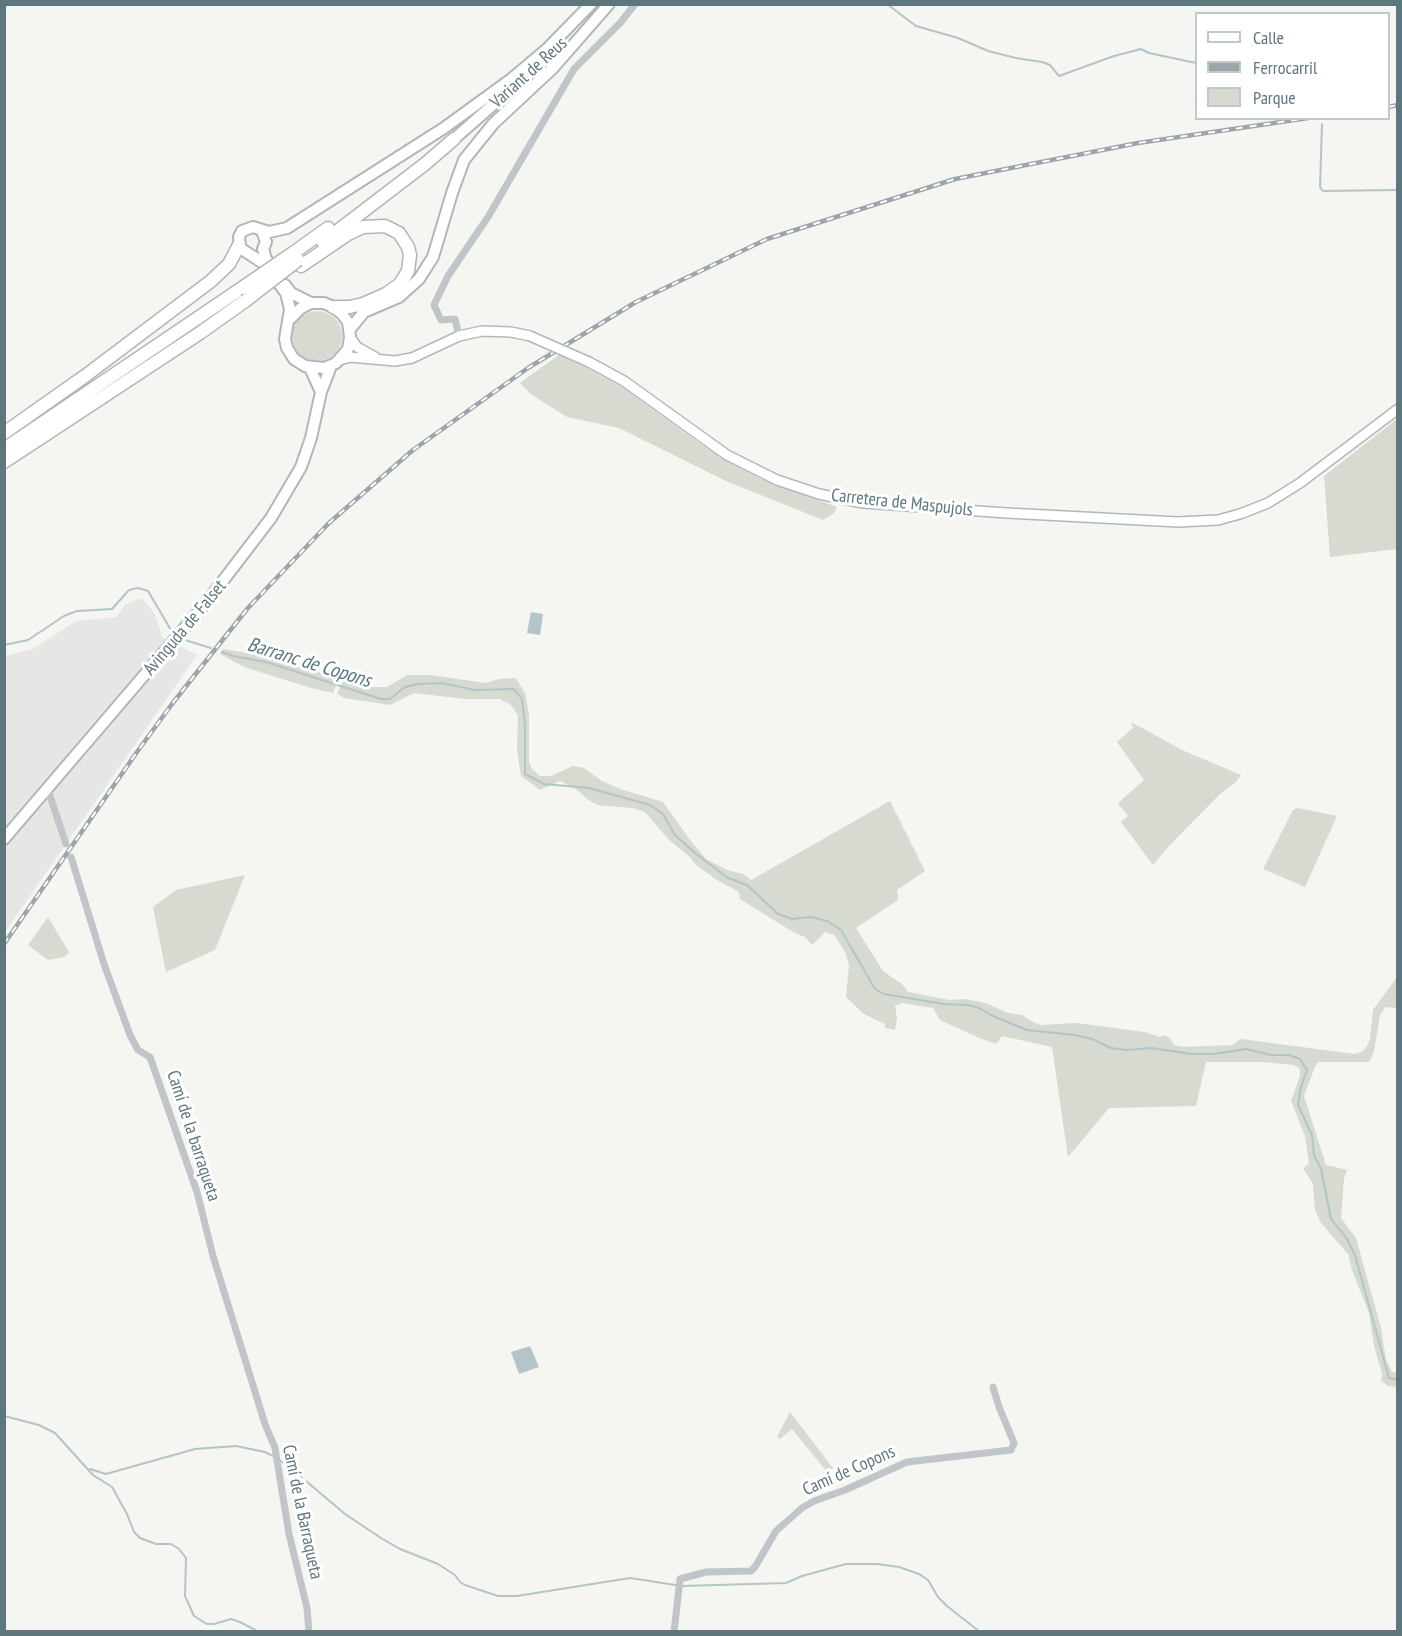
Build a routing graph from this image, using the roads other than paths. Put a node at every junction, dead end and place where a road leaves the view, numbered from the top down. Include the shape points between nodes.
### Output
1 (591, 4) edge
2 (602, 4) edge
3 (609, 4) edge
4 (635, 4) edge
5 (454, 139) joint
6 (262, 231) junction
7 (239, 245) junction
8 (263, 249) junction
9 (251, 254) junction
10 (297, 260) junction
11 (311, 303) junction
12 (333, 307) junction
13 (289, 320) junction
14 (350, 333) junction
15 (459, 336) junction
16 (386, 361) junction
17 (335, 363) junction
18 (310, 368) junction
19 (321, 392) junction
20 (1398, 409) edge
21 (4, 433) edge
22 (23, 444) junction
23 (4, 448) edge
24 (4, 462) edge
25 (48, 790) junction
26 (4, 839) edge
27 (66, 844) dead end
28 (71, 857) dead end
29 (993, 1387) dead end
30 (258, 1400) joint
31 (309, 1632) edge
32 (674, 1632) edge

1 - 6 main road via 548,48 444,128 287,228
2 - 5 main road, Variant de Reus
3 - 14 main road via 553,68 493,124 464,160 433,256 419,279 399,297 364,312
4 - 15 street via 574,69 488,217 448,276 434,305 441,320 455,319
5 - 10 highway
6 - 7 main road via 246,228 239,237
6 - 8 main road
7 - 9 main road
7 - 21 highway via 229,264 211,281
8 - 9 main road
8 - 11 main road via 291,293
9 - 13 main road via 286,293
10 - 12 highway via 363,227 385,226 399,232 410,255 408,271 400,284 363,304
10 - 22 highway, bridge via 242,288
10 - 22 highway, bridge via 274,285
11 - 12 main road
11 - 13 main road
12 - 14 main road via 342,314
13 - 18 main road via 287,348 294,359
14 - 16 street via 363,352
14 - 17 main road via 348,349
15 - 16 street, Carretera de Maspujols via 419,356
15 - 20 street, Carretera de Maspujols, bridge via 500,330 530,336 624,381 727,455 777,480 863,502 1063,516 1190,522 1218,519 1268,503
16 - 17 street, Carretera de Maspujols via 350,357
17 - 18 main road
17 - 19 main road, Avinguda de Falset
18 - 19 main road
19 - 25 main road, Avinguda de Falset via 301,467 271,518 206,603
22 - 23 highway
22 - 24 highway
25 - 26 main road, Avinguda de Falset
25 - 27 street
28 - 30 street, Camí de la barraqueta via 130,1035 138,1050 150,1058 160,1082
29 - 32 street, Camí de Copons via 1014,1443 1011,1450 908,1462 814,1501 776,1531 751,1571 714,1572 680,1579
30 - 31 street, Camí de la Barraqueta via 274,1448

